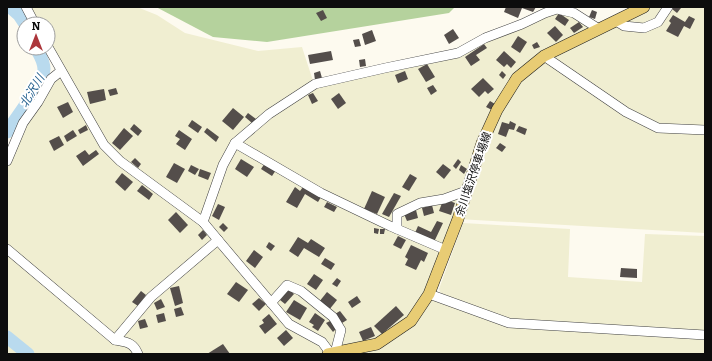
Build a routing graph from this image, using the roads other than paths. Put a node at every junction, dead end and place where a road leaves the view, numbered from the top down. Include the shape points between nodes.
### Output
1 (26, 7) edge
2 (644, 7) edge
3 (668, 7) edge
4 (543, 10) edge
5 (31, 16) edge
6 (616, 21) junction
7 (598, 29) junction
8 (53, 56) edge
9 (544, 56) junction
10 (62, 71) junction
11 (705, 130) edge
12 (235, 143) junction
13 (7, 161) edge
14 (466, 191) junction
15 (203, 222) junction
16 (397, 229) junction
17 (218, 240) junction
18 (7, 249) edge
19 (446, 250) junction
20 (429, 294) junction
21 (271, 303) junction
22 (705, 335) edge
23 (115, 340) junction
24 (138, 354) edge
25 (331, 354) edge

1 - 5 street
2 - 6 main road, 余川塩沢停車場線
3 - 6 street via 658,22 644,28 624,26
4 - 7 street via 557,9 574,13
4 - 12 street via 522,24 485,38 458,53 315,84 269,114
6 - 7 main road, 余川塩沢停車場線
7 - 9 main road, 余川塩沢停車場線
8 - 10 street
9 - 11 street via 626,112 658,128
9 - 14 main road, 余川塩沢停車場線 via 517,78 497,110 482,143
10 - 13 street via 51,79 23,123
10 - 15 street via 104,145 120,161
12 - 15 street via 223,165
12 - 16 street via 320,193
14 - 16 street via 444,199 420,203 397,214
14 - 19 main road, 余川塩沢停車場線
15 - 17 street
16 - 19 street
17 - 21 street
17 - 23 street via 151,297
18 - 23 street
19 - 20 main road, 余川塩沢停車場線
20 - 22 street via 509,323
20 - 25 main road, 余川塩沢停車場線 via 411,322 377,344
21 - 25 street via 289,324 322,342
21 - 25 street via 287,285 301,291 333,317 341,330
23 - 24 street via 129,342

